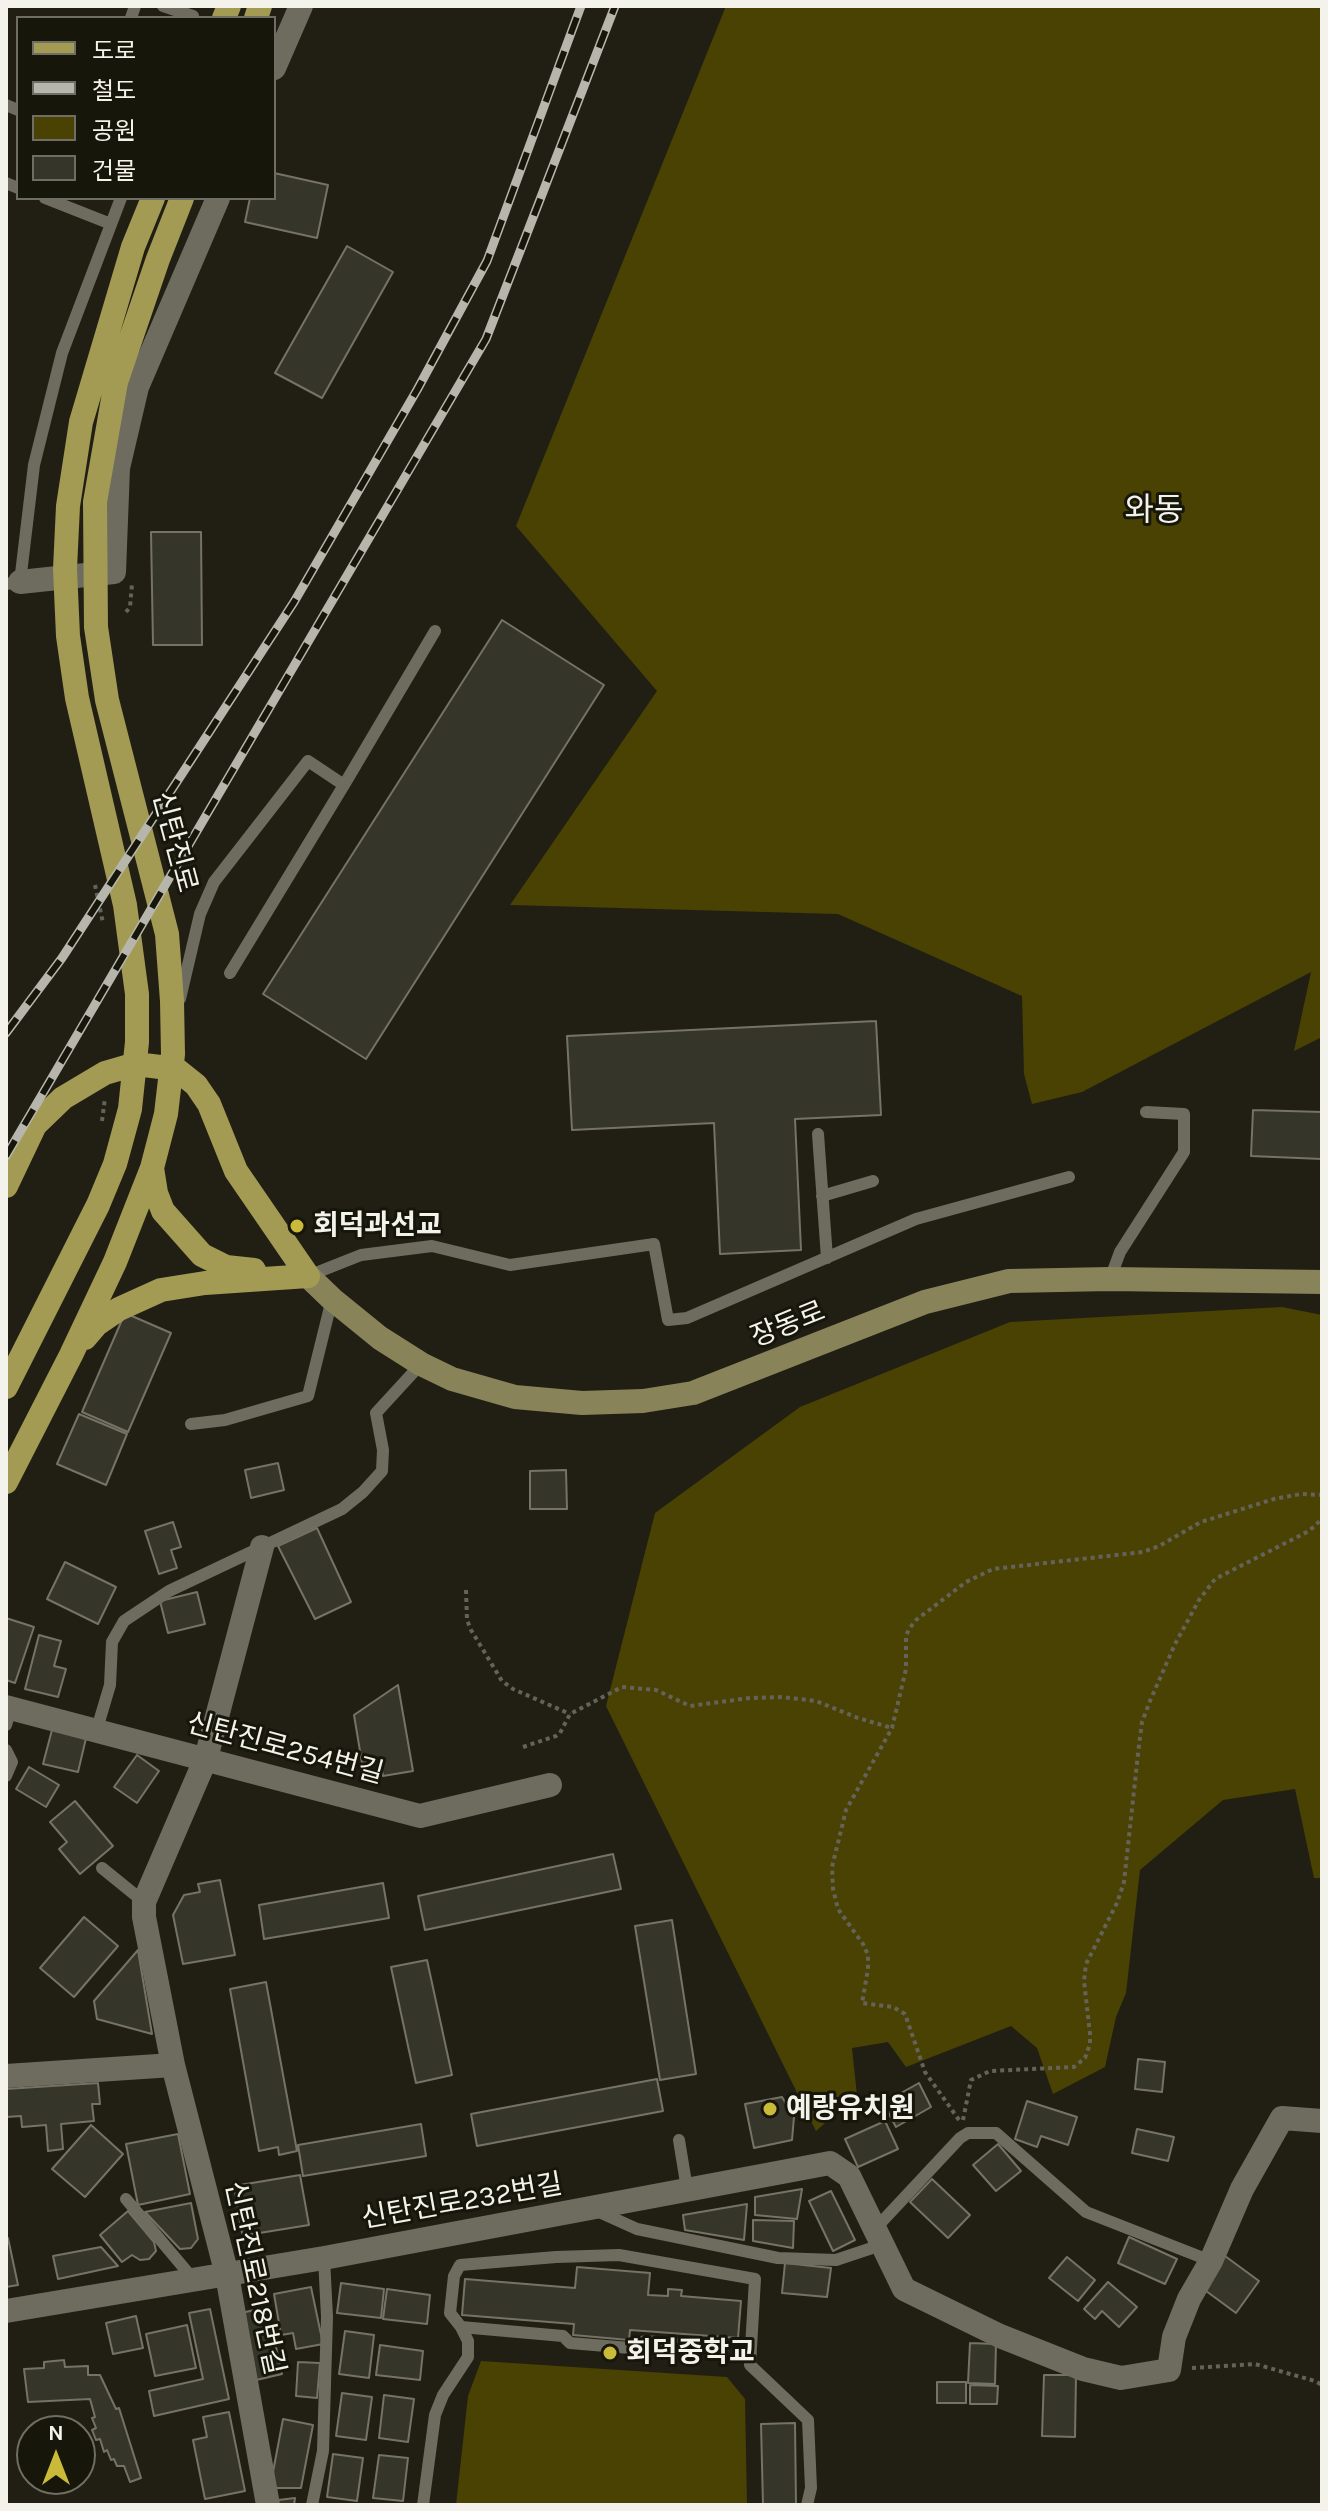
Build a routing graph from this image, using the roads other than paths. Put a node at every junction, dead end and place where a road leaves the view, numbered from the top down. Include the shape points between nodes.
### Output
1 (163, 6) edge
2 (301, 6) edge
3 (194, 13) edge
4 (276, 63) edge
5 (50, 200) edge
6 (120, 200) edge
7 (152, 200) edge
8 (181, 200) edge
9 (217, 200) edge
10 (111, 224) junction
11 (13, 583) edge
12 (435, 631) dead end
13 (344, 785) junction
14 (230, 973) dead end
15 (176, 1069) junction
16 (1146, 1112) dead end
17 (818, 1134) dead end
18 (152, 1168) junction
19 (1069, 1177) dead end
20 (873, 1181) dead end
21 (6, 1186) edge
22 (822, 1196) junction
23 (827, 1258) junction
24 (308, 1276) junction
25 (1110, 1279) junction
26 (1322, 1282) edge
27 (332, 1299) junction
28 (71, 1355) junction
29 (421, 1364) junction
30 (6, 1387) edge
31 (191, 1424) dead end
32 (6, 1482) edge
33 (262, 1547) junction
34 (8, 1713) edge
35 (96, 1732) junction
36 (6, 1750) edge
37 (206, 1758) junction
38 (6, 1776) edge
39 (550, 1785) dead end
40 (102, 1868) dead end
41 (144, 1902) junction
42 (173, 2065) junction
43 (6, 2076) edge
44 (1322, 2121) edge
45 (679, 2140) dead end
46 (687, 2189) junction
47 (126, 2199) dead end
48 (590, 2208) junction
49 (878, 2237) junction
50 (324, 2258) junction
51 (1211, 2261) junction
52 (227, 2275) junction
53 (194, 2280) junction
54 (6, 2311) edge
55 (461, 2327) junction
56 (723, 2348) dead end
57 (268, 2505) edge
58 (312, 2505) edge
59 (423, 2505) edge
60 (807, 2505) edge

1 - 3 lane
2 - 4 street
5 - 10 lane
6 - 10 lane
7 - 30 main road via 81,422 65,569 77,698 125,905 137,994 130,1109 98,1205
8 - 18 main road, 신탄진로 via 116,382 95,502 96,627 107,700 167,934 173,1054
9 - 11 street via 137,387 118,468 114,572
10 - 11 lane via 62,353 34,465
12 - 13 lane
13 - 14 lane
13 - 15 lane via 308,761 214,882 200,914 179,1001
15 - 21 main road via 136,1064 105,1073 63,1098 35,1125
15 - 24 main road via 209,1104 236,1171
16 - 25 lane via 1184,1114 1184,1152 1120,1252
17 - 22 lane
18 - 24 main road via 163,1211 202,1255 226,1267
18 - 28 main road, 신탄진로
19 - 23 lane via 916,1219
20 - 22 lane
22 - 23 lane
23 - 24 lane via 687,1318 668,1320 654,1244 510,1265 432,1246 361,1255
24 - 27 street, 장동로
24 - 28 main road via 161,1290 97,1324
25 - 26 street, 장동로
25 - 29 street, 장동로 via 1009,1281 925,1302 693,1393 643,1401 515,1397
27 - 29 street, 장동로
27 - 31 lane via 308,1396 225,1420
28 - 32 main road, 신탄진로
29 - 33 lane via 376,1413 382,1471 342,1509
33 - 35 lane via 169,1591 124,1621 112,1642 110,1685
33 - 37 street
34 - 35 street, 신탄진로254번길
35 - 37 street, 신탄진로254번길
36 - 38 lane via 12,1762
37 - 39 street, 신탄진로254번길 via 420,1816
37 - 41 street
40 - 41 lane
41 - 42 street, 신탄진로218번길
42 - 43 street
42 - 52 street, 신탄진로218번길
44 - 51 street via 1282,2118 1242,2189
45 - 46 lane
46 - 48 street, 신탄진로232번길
46 - 49 street, 신탄진로232번길 via 830,2163 849,2176
47 - 53 lane
48 - 49 lane via 637,2229 778,2258 836,2260
48 - 50 street, 신탄진로232번길
49 - 51 lane via 960,2138 996,2133 1086,2212
49 - 51 street, 신탄진로232번길 via 904,2289 1000,2336 1121,2378 1169,2370 1174,2337
50 - 52 street, 신탄진로232번길
50 - 58 lane via 323,2451
52 - 53 street, 신탄진로232번길
52 - 57 street, 신탄진로218번길
53 - 54 street, 신탄진로232번길
55 - 56 lane via 563,2336 570,2343 615,2347 645,2341
55 - 59 lane via 468,2357 435,2415
55 - 60 lane via 450,2313 460,2265 619,2255 755,2279 750,2365 808,2420

